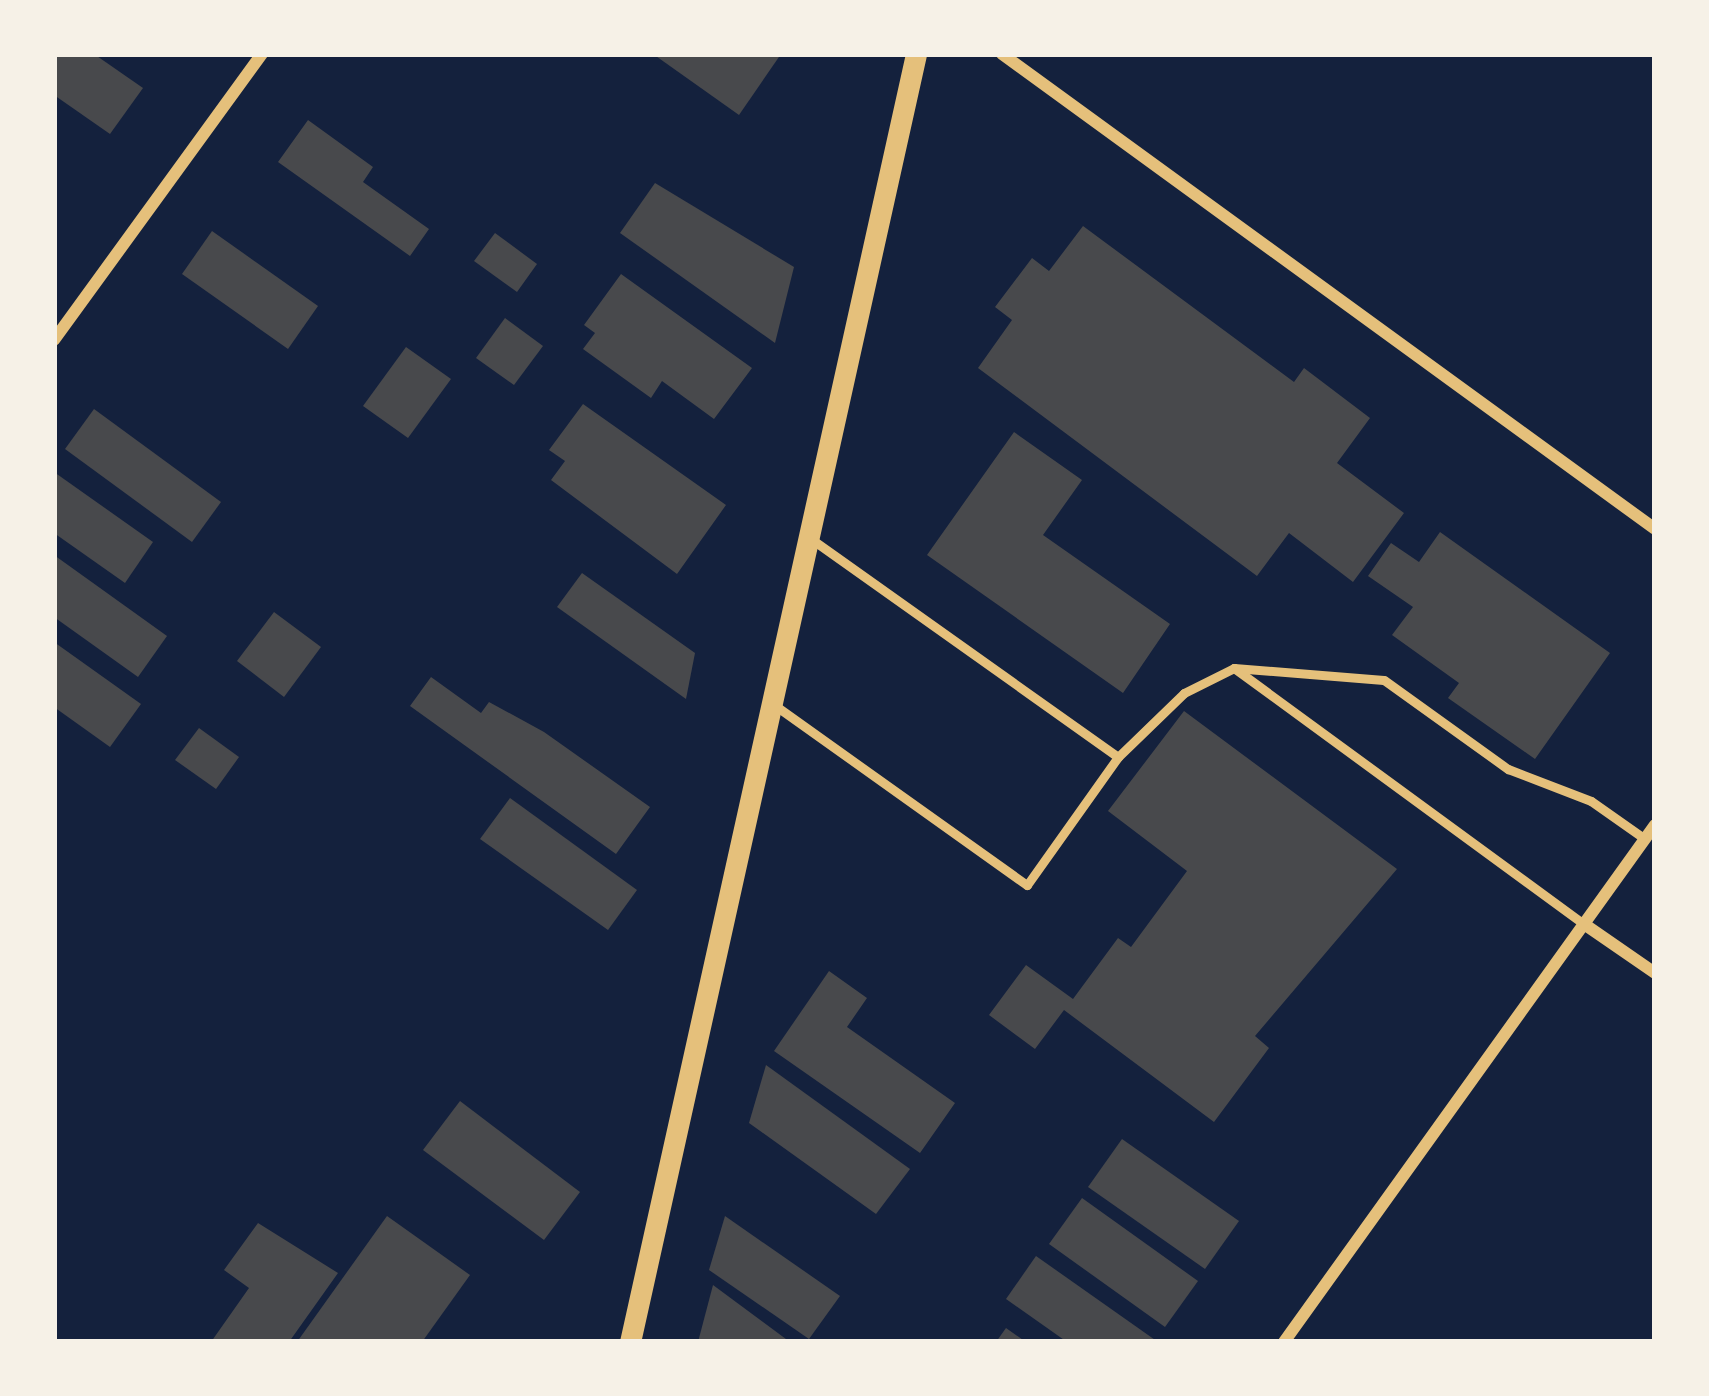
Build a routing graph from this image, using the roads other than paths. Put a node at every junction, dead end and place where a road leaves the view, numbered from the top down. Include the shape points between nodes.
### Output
1 (262, 54) edge
2 (916, 54) edge
3 (1003, 54) edge
4 (54, 340) edge
5 (1655, 529) edge
6 (810, 537) junction
7 (1234, 668) junction
8 (773, 704) junction
9 (1118, 757) junction
10 (1655, 825) edge
11 (1645, 839) junction
12 (1584, 924) junction
13 (1655, 973) edge
14 (630, 1342) edge
15 (1284, 1342) edge

1 - 4 street
2 - 6 street
3 - 5 street
6 - 8 street
6 - 9 lane
7 - 9 lane via 1184,693
7 - 11 lane via 1384,680 1508,769 1591,801
7 - 12 lane
8 - 9 lane via 1027,885
8 - 14 street
10 - 11 street
11 - 12 street
12 - 13 street
12 - 15 street

